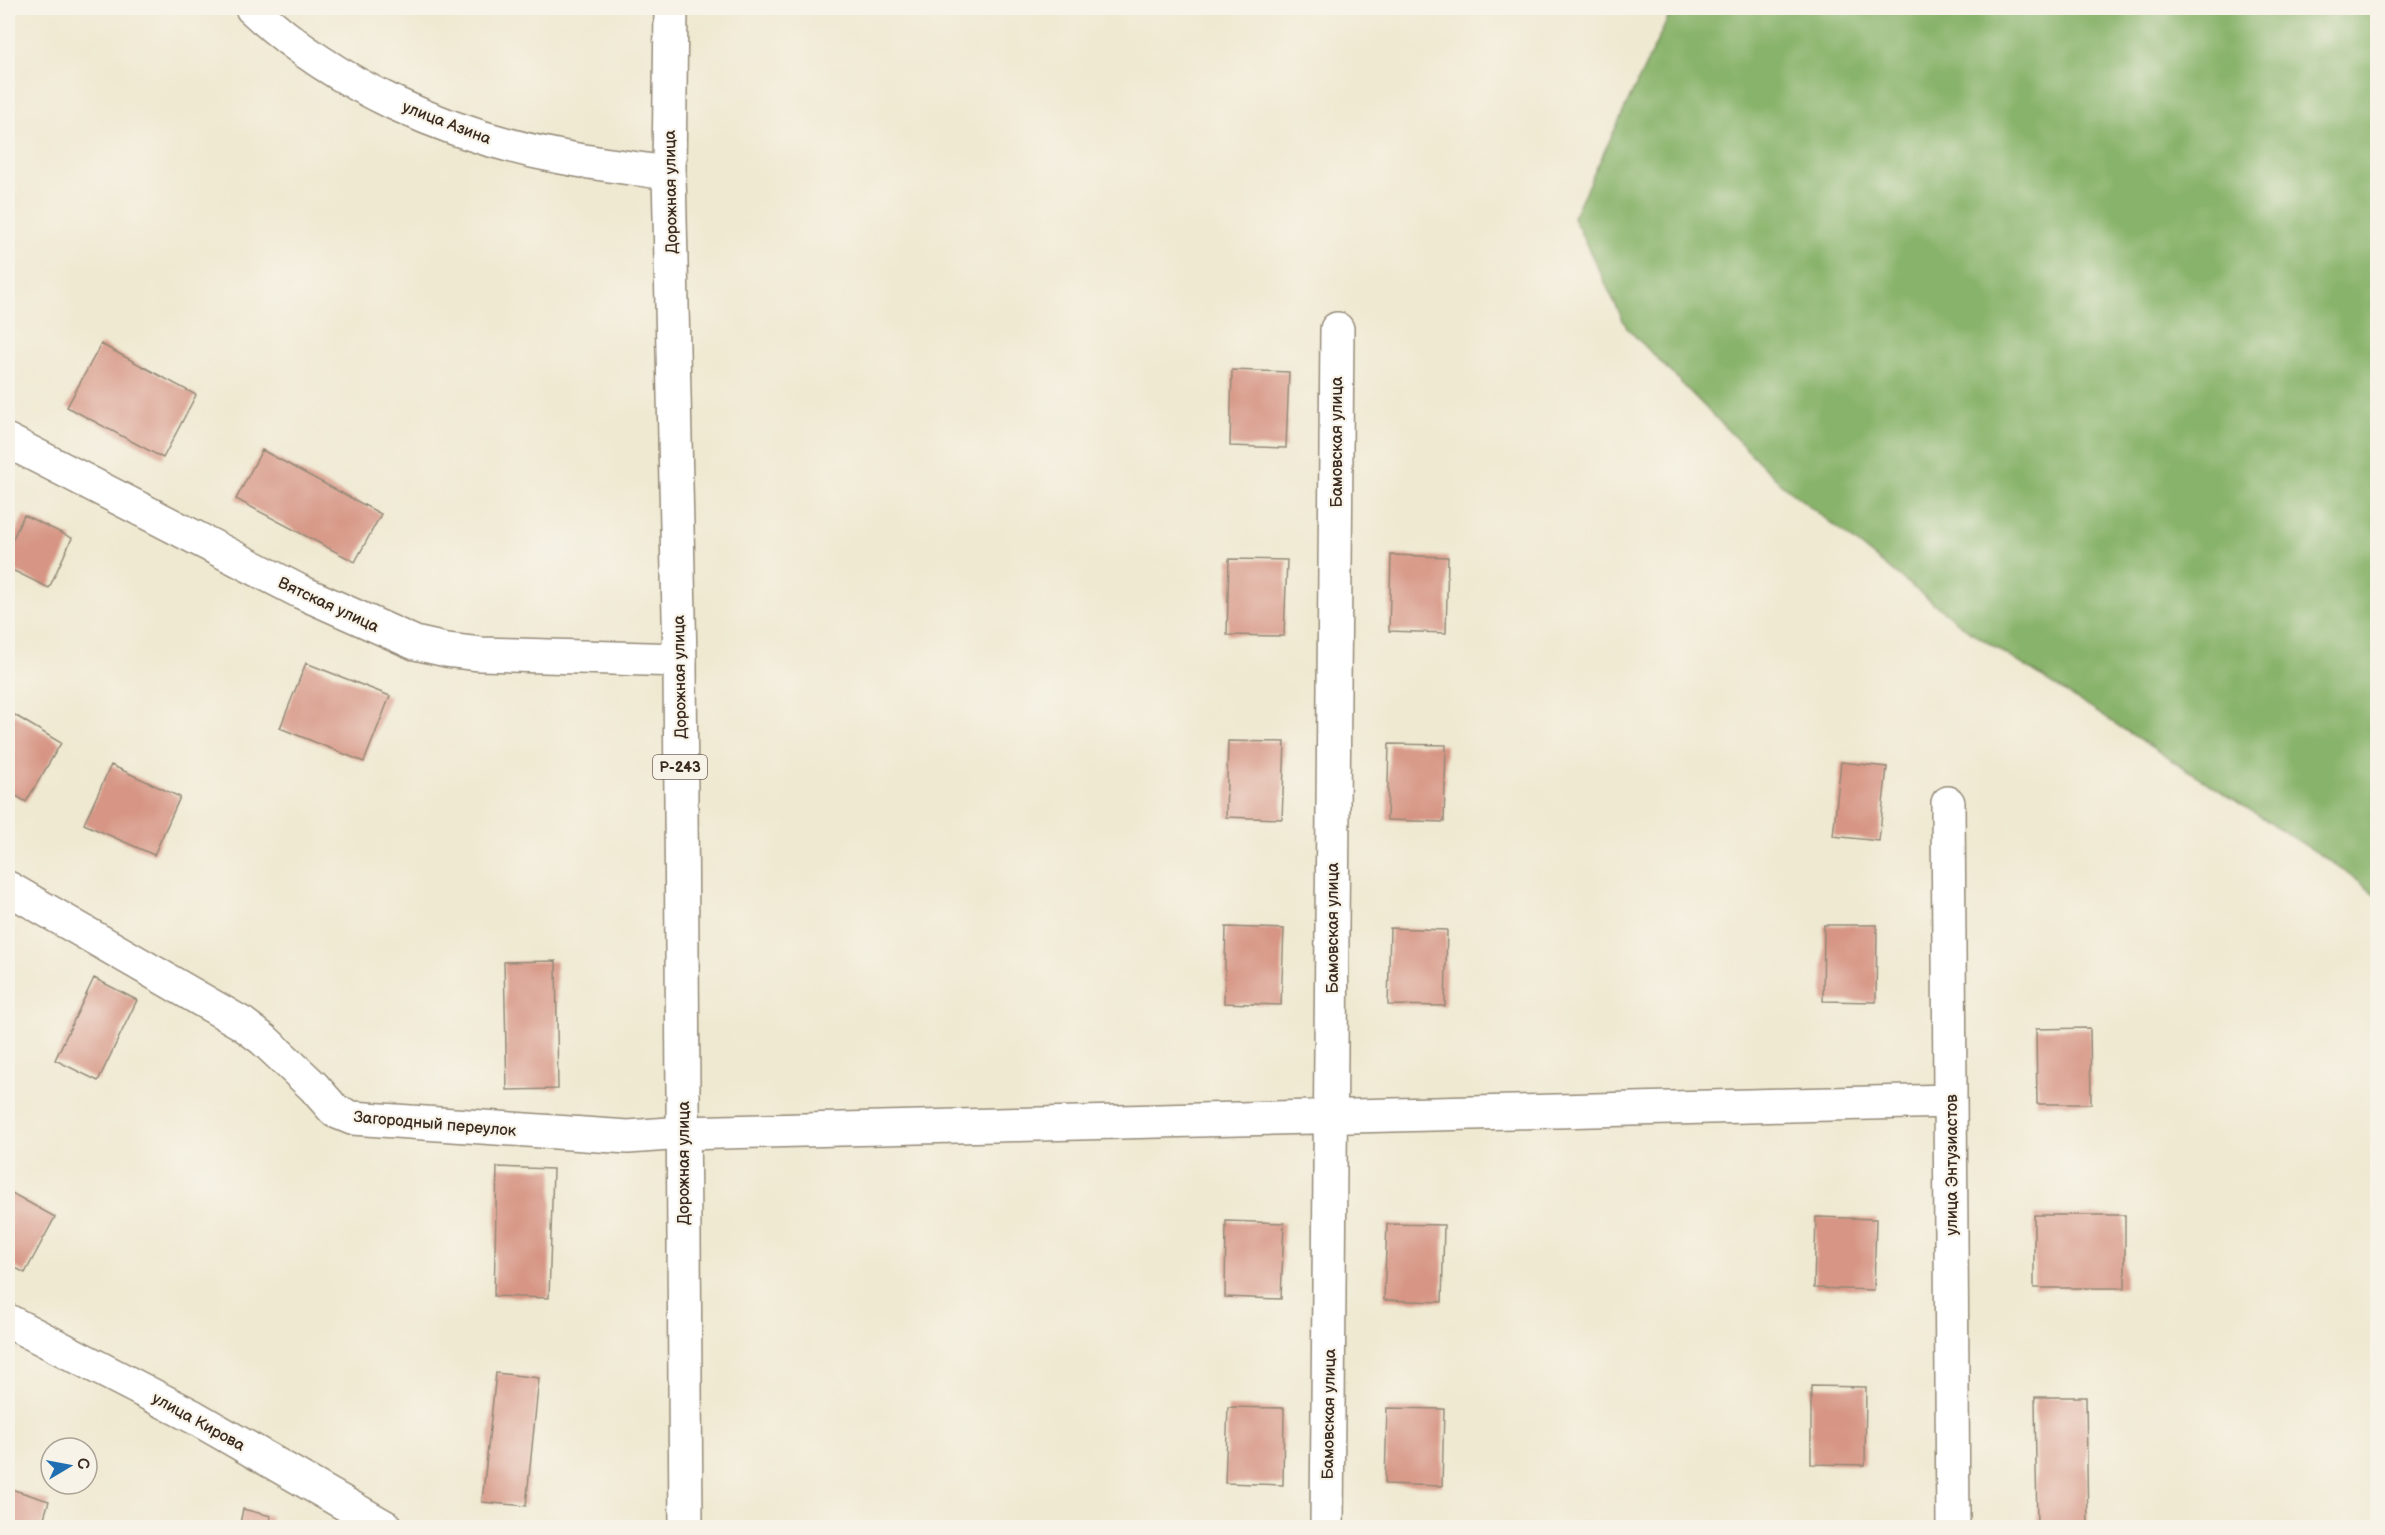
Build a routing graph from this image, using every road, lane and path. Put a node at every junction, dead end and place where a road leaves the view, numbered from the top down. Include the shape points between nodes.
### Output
1 (252, 8) edge
2 (670, 8) edge
3 (669, 173) junction
4 (1337, 329) dead end
5 (8, 441) edge
6 (680, 660) junction
7 (1948, 803) dead end
8 (8, 888) edge
9 (1950, 1101) junction
10 (1330, 1116) junction
11 (683, 1133) junction
12 (8, 1321) edge
13 (387, 1527) edge
14 (686, 1527) edge
15 (1327, 1527) edge
16 (1953, 1527) edge

1 - 3 main road, улица Азина via 322,64 424,116 486,139 560,157
2 - 3 main road, Дорожная улица / Р-243
3 - 6 main road, Дорожная улица / Р-243
4 - 10 main road, Бамовская улица
5 - 6 main road, Вятская улица via 291,587 415,643 480,654
6 - 11 main road, Дорожная улица / Р-243
7 - 9 main road, улица Энтузиастов
8 - 11 main road, Загородный переулок via 243,1024 314,1087 335,1111 352,1118 628,1137
9 - 10 main road, Загородный переулок
9 - 16 main road, улица Энтузиастов
10 - 11 main road, Загородный переулок
10 - 15 main road, Бамовская улица
11 - 14 main road, Дорожная улица / Р-243
12 - 13 main road, улица Кирова via 194,1417

